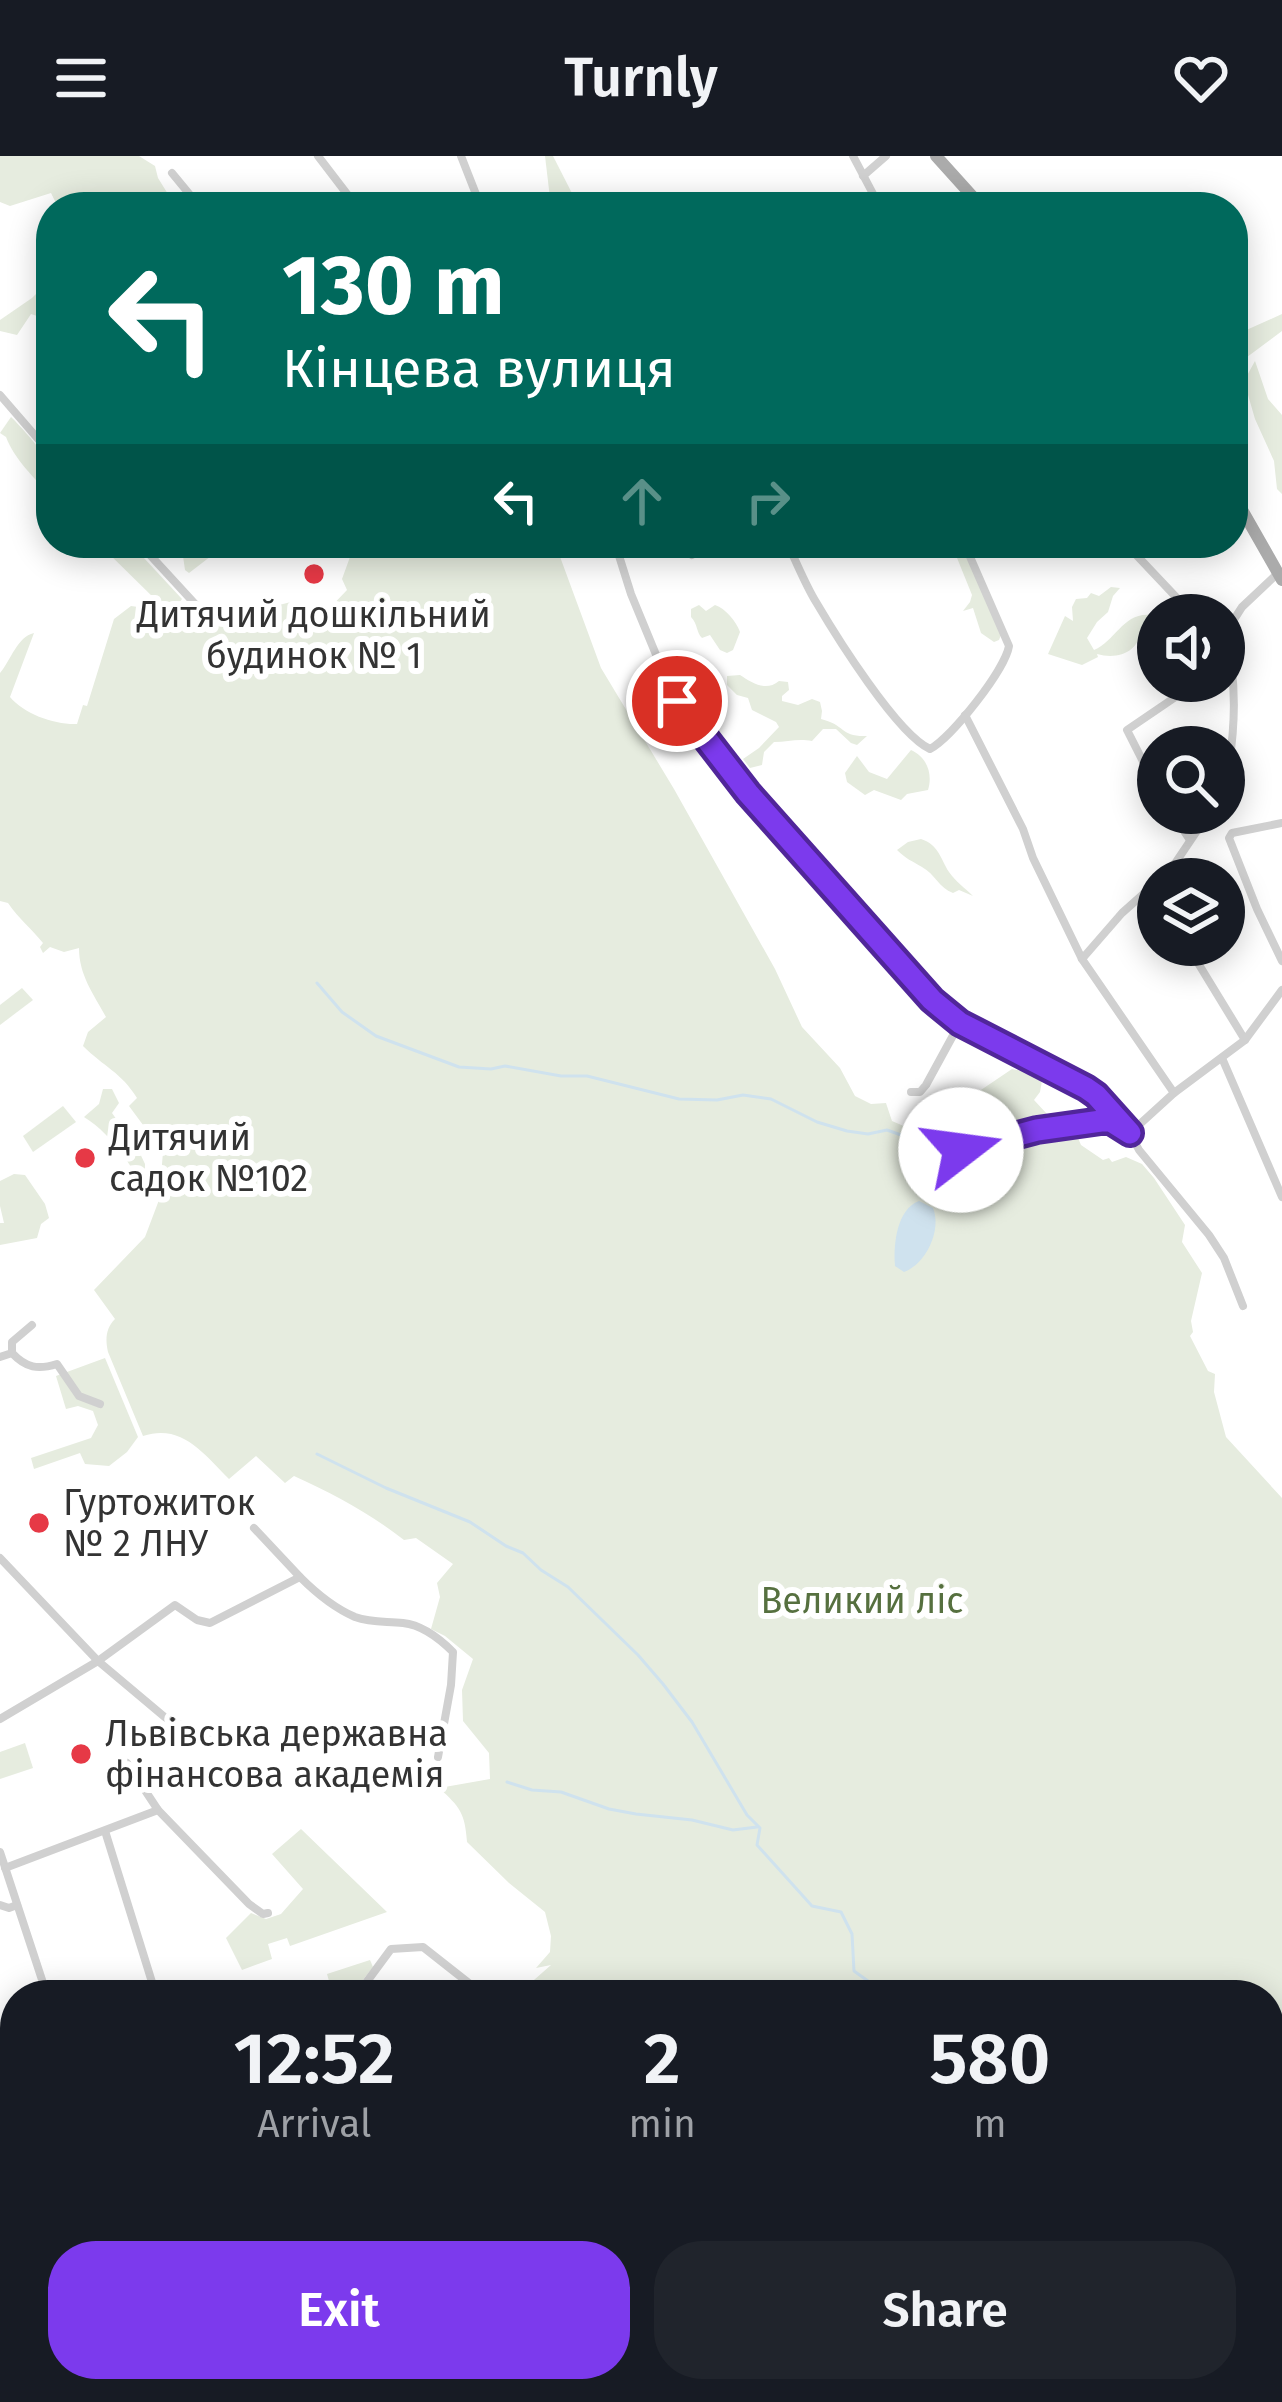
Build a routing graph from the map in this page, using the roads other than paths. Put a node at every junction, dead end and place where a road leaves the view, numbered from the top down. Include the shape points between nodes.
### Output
1 (318, 156) edge
2 (461, 156) edge
3 (853, 156) edge
4 (886, 156) edge
5 (936, 156) edge
6 (172, 173) dead end
7 (863, 176) junction
8 (188, 192) edge
9 (346, 192) edge
10 (475, 192) edge
11 (872, 192) edge
12 (968, 192) edge
13 (0, 395) edge
14 (36, 437) edge
15 (1248, 520) edge
16 (153, 558) edge
17 (620, 558) edge
18 (795, 558) edge
19 (971, 558) edge
20 (1138, 558) edge
21 (1280, 577) edge
22 (1173, 594) edge
23 (1245, 605) edge
24 (206, 608) dead end
25 (1168, 702) edge
26 (964, 715) junction
27 (1137, 749) edge
28 (1282, 823) edge
29 (1186, 834) edge
30 (1194, 834) edge
31 (1190, 840) junction
32 (1179, 858) edge
33 (1137, 901) edge
34 (1082, 959) junction
35 (1282, 961) edge
36 (1200, 966) edge
37 (1282, 990) edge
38 (958, 1027) junction
39 (1245, 1040) junction
40 (1222, 1058) junction
41 (911, 1092) dead end
42 (1174, 1093) junction
43 (1130, 1133) junction
44 (961, 1150) dead end
45 (1282, 1197) edge
46 (1243, 1306) dead end
47 (32, 1325) dead end
48 (12, 1353) junction
49 (0, 1357) edge
50 (100, 1404) dead end
51 (254, 1528) dead end
52 (0, 1558) edge
53 (300, 1577) junction
54 (98, 1660) junction
55 (0, 1718) edge
56 (211, 1738) dead end
57 (438, 1757) dead end
58 (128, 1763) dead end
59 (158, 1810) junction
60 (106, 1831) junction
61 (0, 1852) edge
62 (5, 1868) junction
63 (0, 1905) edge
64 (17, 1905) junction
65 (268, 1913) dead end
66 (42, 1980) edge
67 (151, 1980) edge
68 (368, 1980) edge
69 (465, 1980) edge

1 - 9 street
2 - 10 street
3 - 7 street
4 - 7 street
5 - 12 main road
6 - 8 street
7 - 11 street
13 - 14 street
15 - 21 main road
16 - 24 street
17 - 38 street via 688,717
18 - 26 street via 815,601 916,740 938,746
19 - 26 street via 1010,646 1002,669
20 - 22 street
21 - 23 street
25 - 27 street via 1127,730
26 - 34 street
28 - 35 street via 1229,838
29 - 31 street
30 - 31 street
31 - 32 street
33 - 34 street
34 - 42 street
36 - 39 street
37 - 39 street
38 - 41 street via 926,1085
38 - 43 street via 1086,1088
39 - 40 street
40 - 42 street
40 - 45 street
42 - 43 street
43 - 44 street via 1101,1121
43 - 46 street via 1209,1235
47 - 48 street via 12,1342
48 - 49 street
48 - 50 street via 31,1367 57,1364 79,1396
51 - 53 street
52 - 54 street
53 - 54 street via 209,1623 175,1606
53 - 57 street via 355,1617 407,1623 453,1652
54 - 55 street
54 - 56 street via 167,1718
58 - 59 street
59 - 60 street
59 - 65 street via 249,1904
60 - 62 street
60 - 67 street
61 - 62 street
62 - 64 street
63 - 64 street
64 - 66 street
68 - 69 street via 391,1949 423,1947

